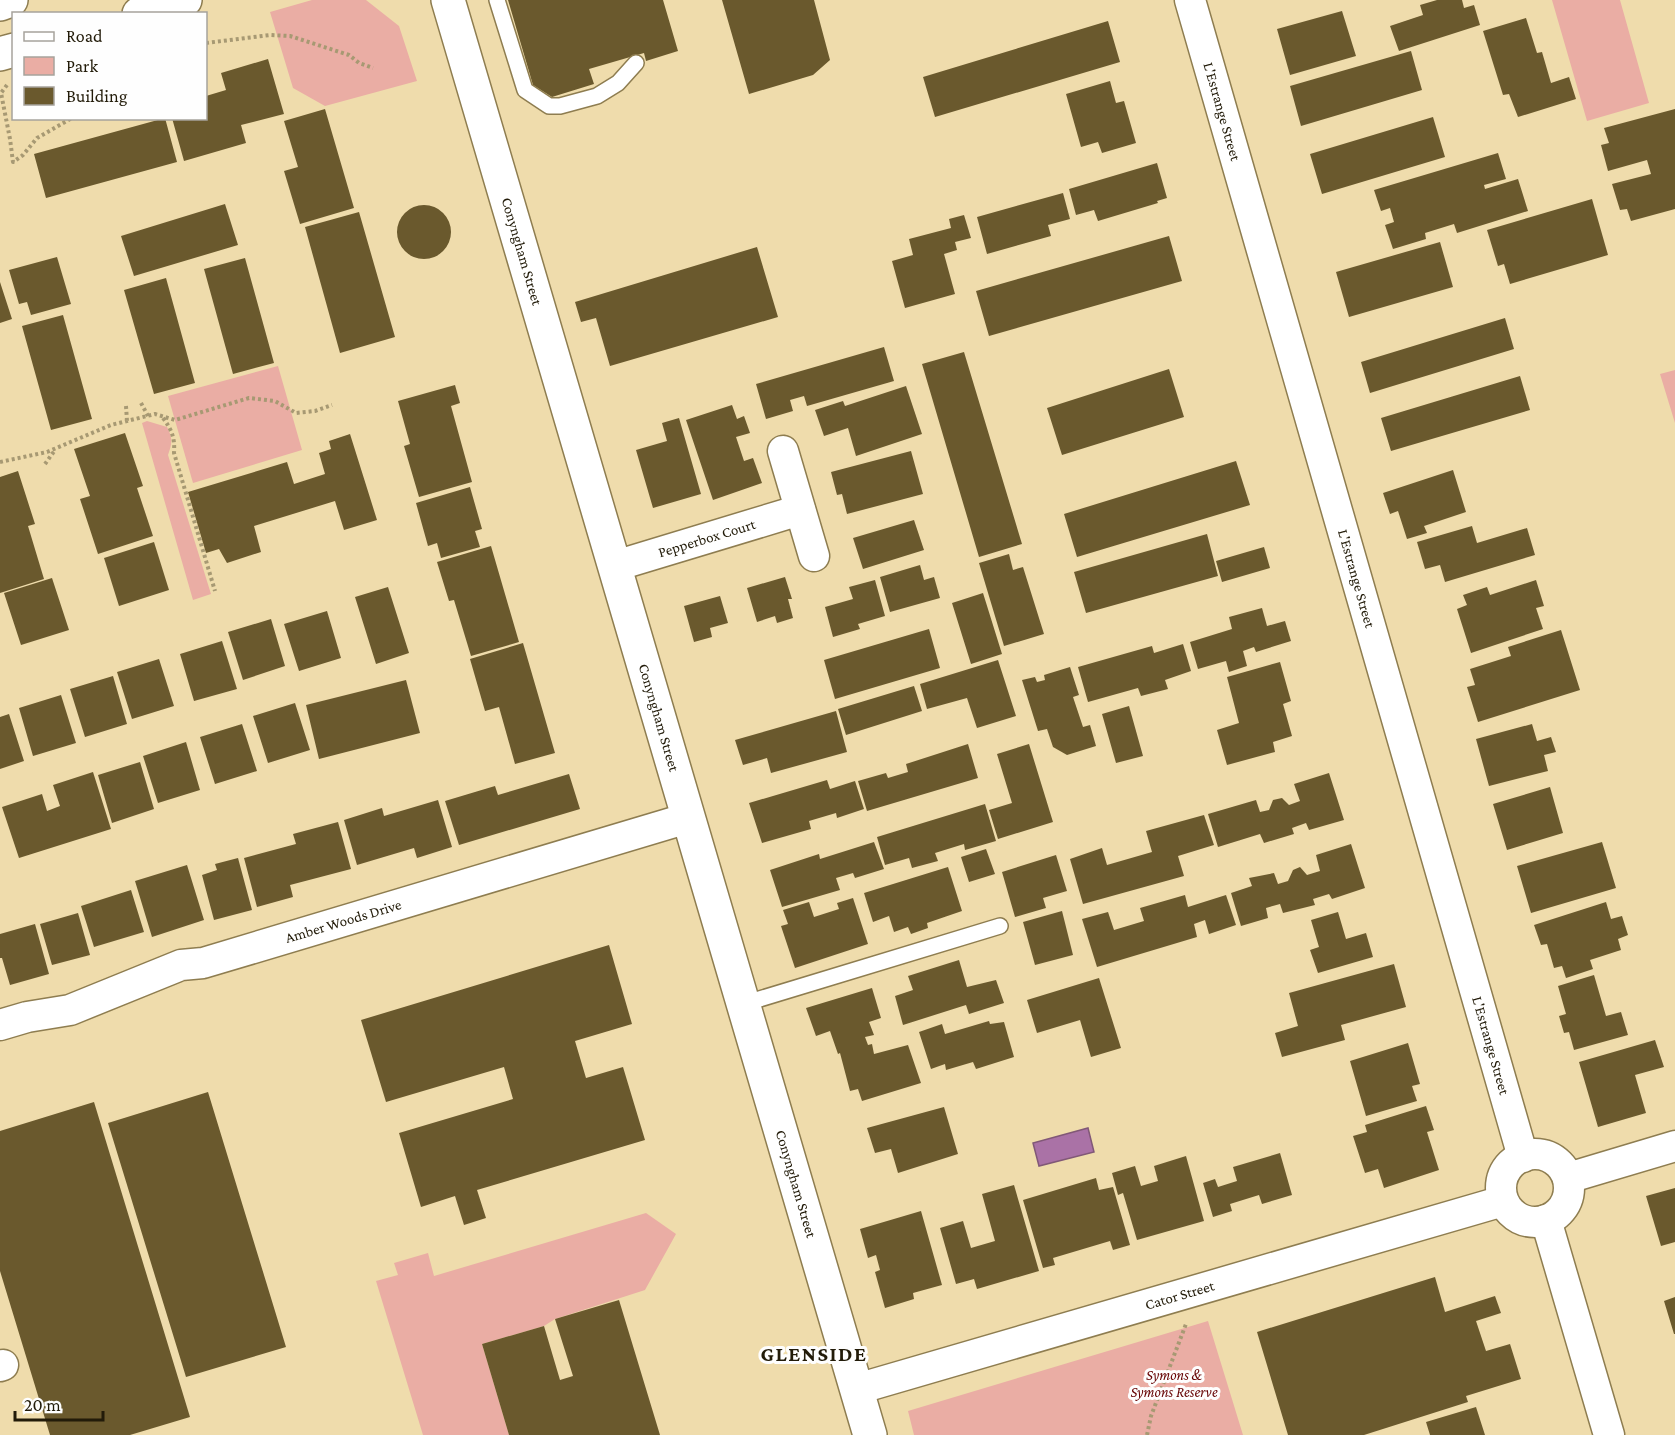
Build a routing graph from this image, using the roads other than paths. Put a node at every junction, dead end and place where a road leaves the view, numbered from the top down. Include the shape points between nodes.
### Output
1 (11, 0) edge
2 (185, 0) edge
3 (497, 0) edge
4 (1190, 0) edge
5 (447, 1) edge
6 (0, 4) edge
7 (146, 12) edge
8 (636, 63) dead end
9 (783, 451) dead end
10 (800, 510) junction
11 (814, 556) dead end
12 (615, 566) junction
13 (688, 818) junction
14 (1000, 926) dead end
15 (743, 1004) junction
16 (0, 1025) edge
17 (1675, 1146) edge
18 (1523, 1156) junction
19 (1568, 1178) junction
20 (1503, 1201) junction
21 (1546, 1220) junction
22 (857, 1389) junction
23 (870, 1435) edge
24 (1610, 1435) edge

1 - 6 street
2 - 7 street
3 - 8 lane via 525,90 549,106 597,96 618,83
4 - 18 street, L'Estrange Street
5 - 12 street, Conyngham Street
9 - 10 street
10 - 11 street
10 - 12 street, Pepperbox Court
12 - 13 street, Conyngham Street
13 - 15 street, Conyngham Street
13 - 16 street, Amber Woods Drive via 203,963 181,965 70,1010
14 - 15 lane
15 - 22 street, Conyngham Street
17 - 19 street
18 - 19 street via 1545,1156 1555,1161
18 - 20 street via 1502,1180
19 - 21 street via 1563,1208
20 - 21 street via 1517,1217 1536,1222
20 - 22 street, Cator Street
21 - 24 street
22 - 23 street, Conyngham Street

